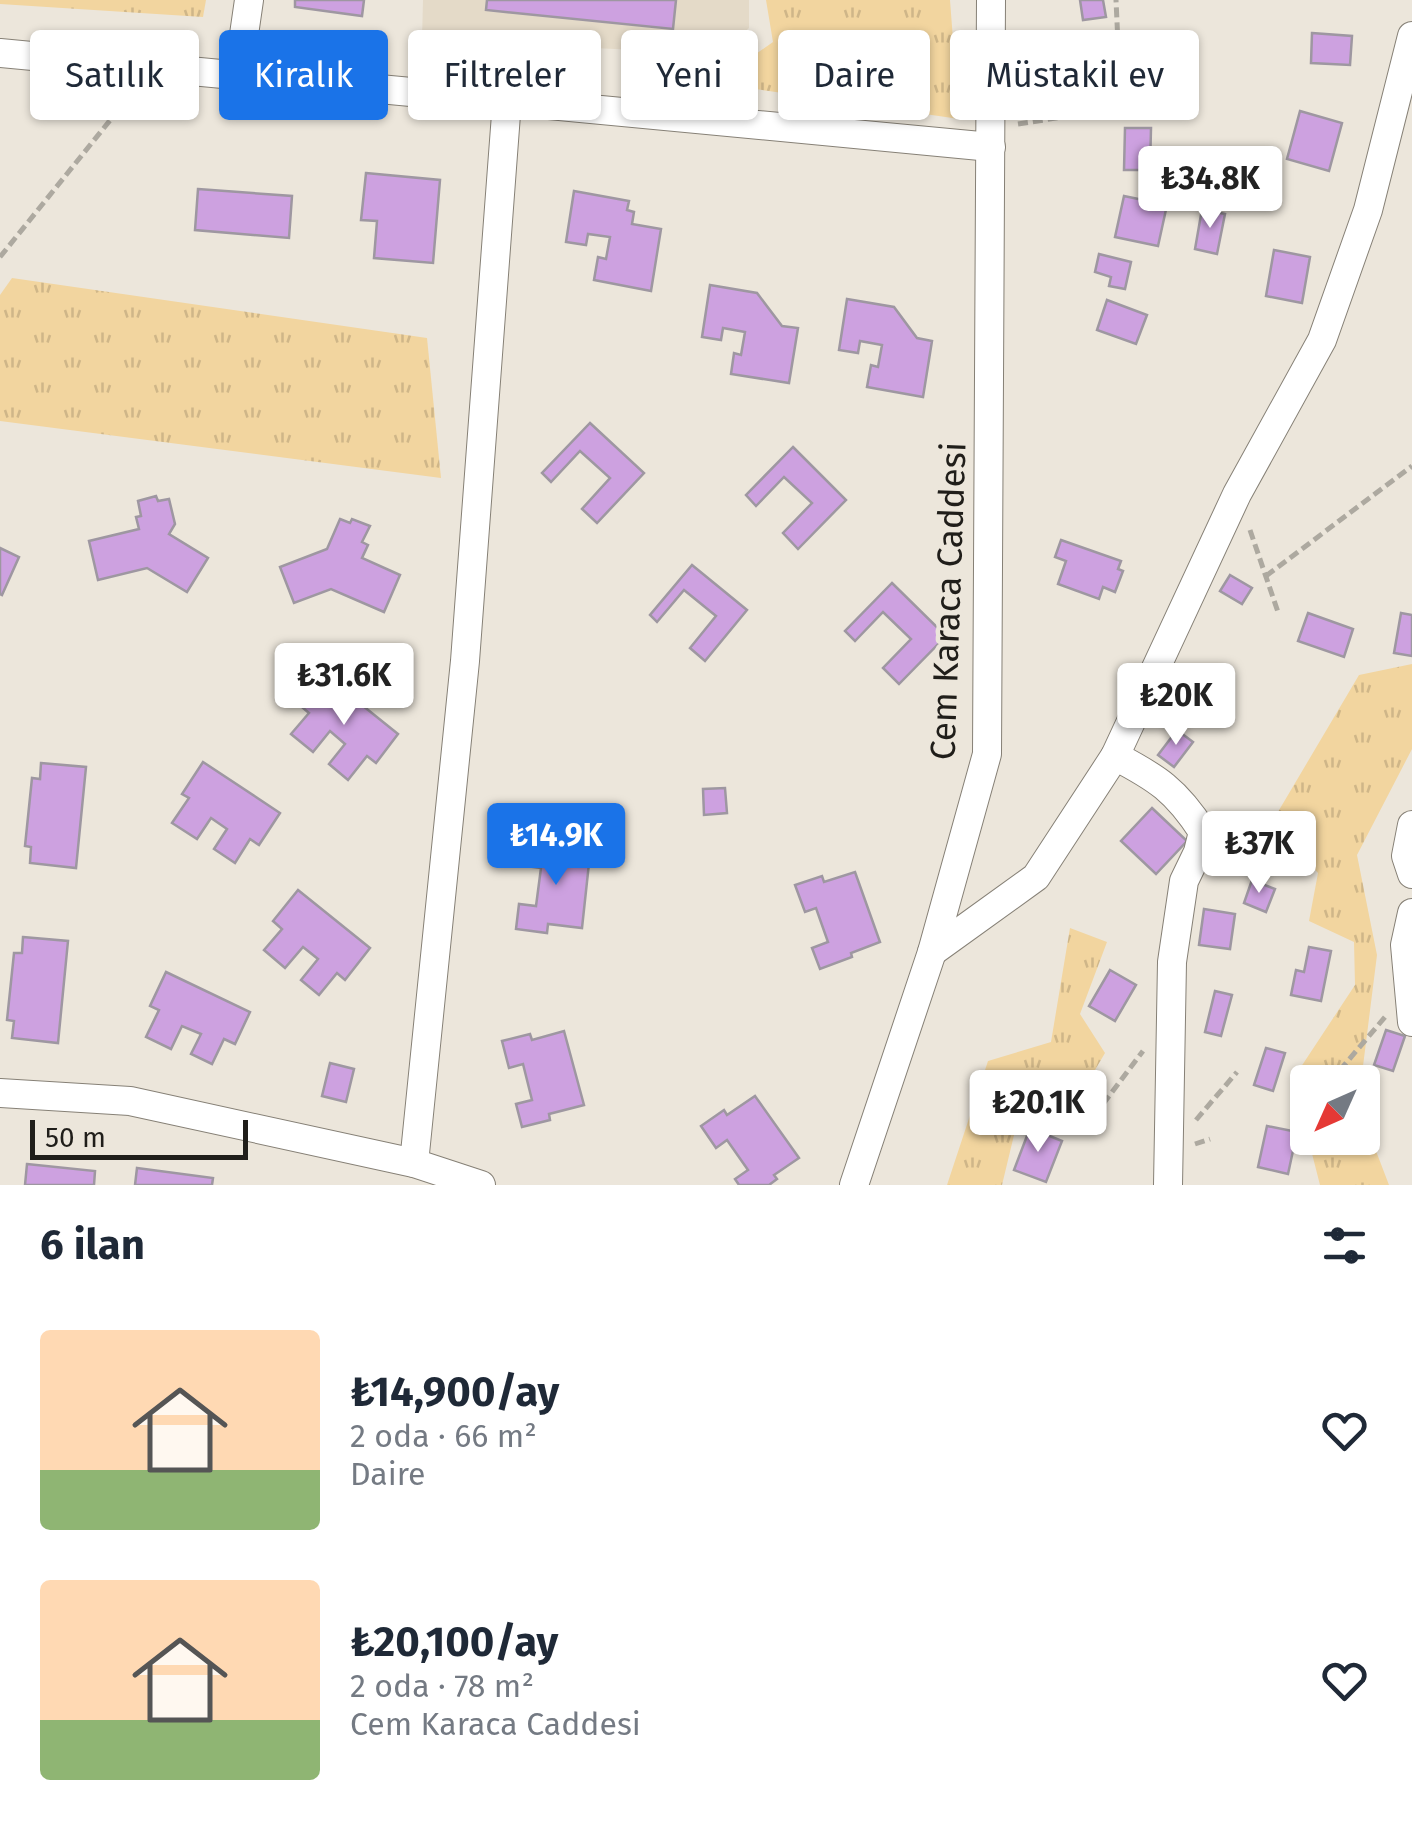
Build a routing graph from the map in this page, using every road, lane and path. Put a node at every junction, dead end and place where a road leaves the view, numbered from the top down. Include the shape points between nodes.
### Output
1 (249, 0) edge
2 (991, 0) edge
3 (1116, 0) edge
4 (245, 30) edge
5 (1412, 36) edge
6 (0, 53) edge
7 (30, 56) edge
8 (601, 108) edge
9 (111, 120) edge
10 (506, 120) edge
11 (991, 138) junction
12 (0, 257) edge
13 (1412, 466) edge
14 (1237, 494) junction
15 (1266, 576) junction
16 (1278, 612) dead end
17 (1115, 756) junction
18 (1412, 825) edge
19 (1412, 874) edge
20 (1412, 913) edge
21 (932, 952) junction
22 (1409, 987) junction
23 (1170, 1016) junction
24 (1412, 1022) edge
25 (1344, 1065) edge
26 (1238, 1072) dead end
27 (0, 1093) edge
28 (1084, 1128) dead end
29 (1168, 1152) junction
30 (414, 1162) junction
31 (481, 1185) edge
32 (854, 1185) edge
33 (1168, 1185) edge

1 - 4 street
2 - 11 street, Cem Karaca Caddesi
3 - 11 path via 1121,108
5 - 14 street via 1368,210 1322,340
6 - 7 street
8 - 11 street
9 - 12 path
10 - 30 street via 465,661
11 - 21 street, Cem Karaca Caddesi via 987,754
13 - 15 path
14 - 15 path
14 - 17 street
15 - 16 path
17 - 21 street via 1036,877
17 - 23 street via 1161,780 1203,832 1184,881
18 - 19 street via 1406,856
20 - 22 street via 1405,945
21 - 32 street, Cem Karaca Caddesi
22 - 24 street
22 - 25 path
23 - 28 path
23 - 29 street
26 - 29 path
27 - 30 street via 130,1101
29 - 33 street
30 - 31 street

